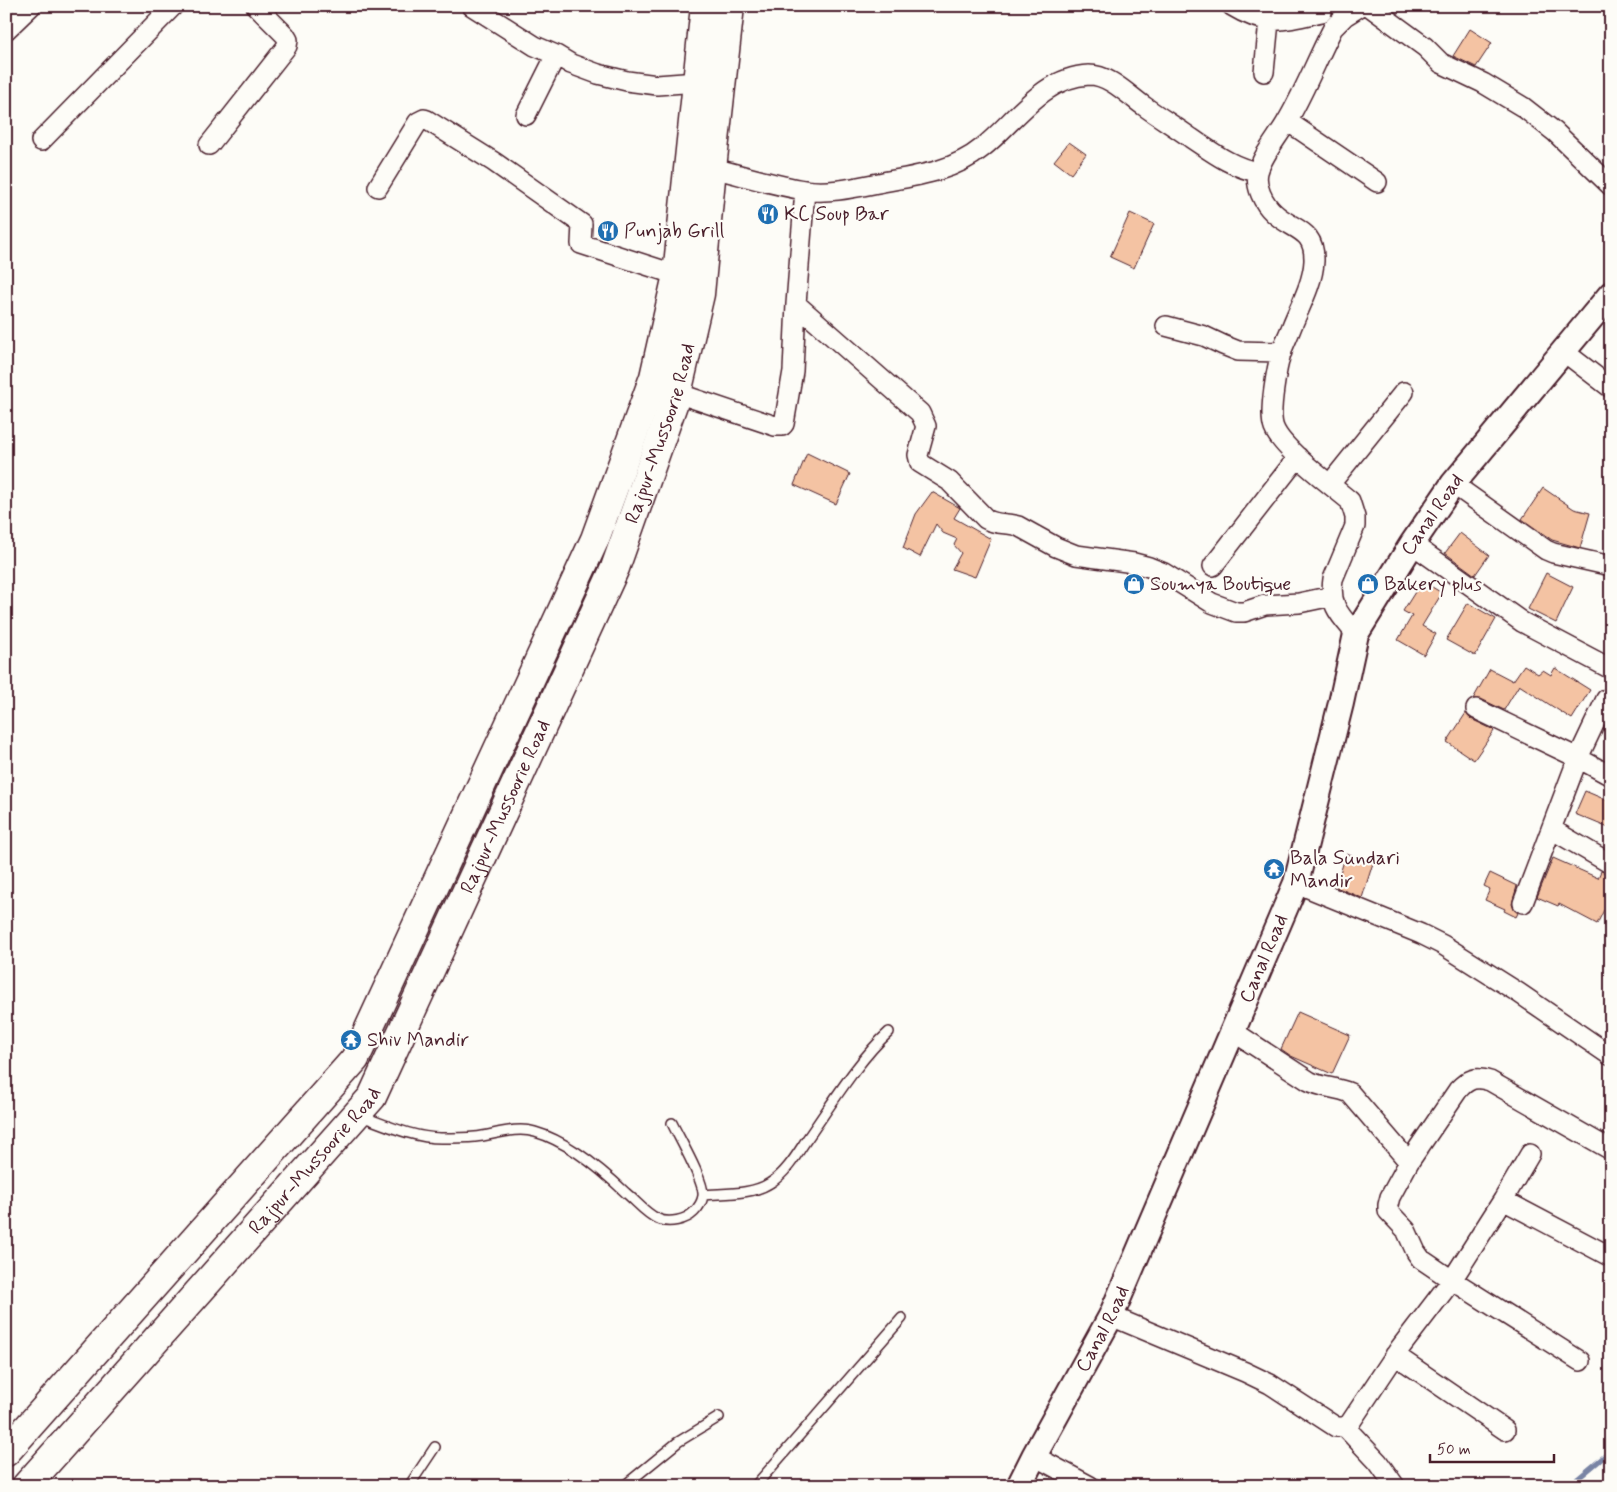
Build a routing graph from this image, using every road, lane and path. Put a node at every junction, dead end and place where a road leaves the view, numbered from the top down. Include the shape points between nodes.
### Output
1 (31, 6) edge
2 (173, 6) edge
3 (256, 6) edge
4 (472, 6) edge
5 (705, 6) edge
6 (730, 6) edge
7 (1232, 6) edge
8 (1361, 6) edge
9 (1369, 6) edge
10 (1319, 9) edge
11 (1269, 21) junction
12 (1333, 28) junction
13 (6, 30) edge
14 (556, 55) junction
15 (1264, 72) dead end
16 (697, 82) junction
17 (526, 115) dead end
18 (1287, 121) junction
19 (42, 141) dead end
20 (209, 145) dead end
21 (712, 168) junction
22 (1258, 172) junction
23 (1377, 182) dead end
24 (1611, 186) edge
25 (378, 187) dead end
26 (805, 190) junction
27 (692, 248) junction
28 (677, 275) junction
29 (1611, 294) edge
30 (796, 304) junction
31 (1166, 326) dead end
32 (1563, 351) junction
33 (1282, 352) junction
34 (1611, 388) edge
35 (1404, 392) dead end
36 (677, 393) junction
37 (1298, 457) junction
38 (1330, 484) junction
39 (1453, 484) junction
40 (1412, 544) junction
41 (1214, 566) dead end
42 (1611, 566) edge
43 (1332, 596) junction
44 (1356, 634) junction
45 (1611, 668) edge
46 (1609, 695) edge
47 (1476, 709) dead end
48 (1578, 758) junction
49 (1611, 776) edge
50 (1550, 828) junction
51 (1611, 864) edge
52 (1296, 883) junction
53 (1523, 903) dead end
54 (889, 1032) dead end
55 (1234, 1032) junction
56 (1611, 1056) edge
57 (356, 1115) junction
58 (672, 1123) dead end
59 (1611, 1150) edge
60 (1530, 1154) dead end
61 (1409, 1162) junction
62 (703, 1195) junction
63 (1503, 1200) junction
64 (1611, 1257) edge
65 (1452, 1280) junction
66 (1111, 1316) junction
67 (902, 1318) dead end
68 (1395, 1355) junction
69 (1580, 1361) dead end
70 (719, 1417) dead end
71 (1344, 1427) junction
72 (1505, 1430) dead end
73 (435, 1447) dead end
74 (6, 1452) edge
75 (1034, 1456) junction
76 (26, 1486) edge
77 (409, 1486) edge
78 (624, 1486) edge
79 (754, 1486) edge
80 (1019, 1486) edge
81 (1090, 1486) edge
82 (1395, 1486) edge

1 - 13 street
2 - 19 street
3 - 20 street via 285,35 287,46
4 - 14 street via 535,46
5 - 16 main road, Rajpur-Mussoorie Road
6 - 21 main road, Rajpur-Mussoorie Road
7 - 11 street
8 - 12 street
9 - 24 street via 1425,47 1441,63 1523,107 1555,132
10 - 11 street via 1284,20
10 - 12 street
11 - 15 street
12 - 18 street
14 - 16 street via 598,74 627,81 657,85
14 - 17 street
16 - 27 main road, Rajpur-Mussoorie Road
18 - 22 street
18 - 23 street
21 - 26 street
21 - 27 main road, Rajpur-Mussoorie Road
22 - 26 street via 1226,161 1112,82 1087,75 1046,90 981,149 950,166 926,174 843,190
22 - 33 street via 1258,187 1267,206 1308,236 1313,249 1312,271
25 - 28 street via 418,122 424,119 494,162 582,224 581,244
26 - 30 street
27 - 28 main road, Rajpur-Mussoorie Road
27 - 36 main road, Rajpur-Mussoorie Road via 700,294
28 - 74 main road, Rajpur-Mussoorie Road via 654,377 595,539 355,1059
29 - 32 street, Canal Road
30 - 36 street via 793,371 786,419 782,426
30 - 43 street via 920,413 926,426 918,455 920,463 949,481 993,523 1016,525 1076,556 1149,567 1212,603 1236,612
31 - 33 street via 1204,336 1238,351
32 - 34 street
32 - 39 street, Canal Road
33 - 37 street via 1272,420 1274,430
35 - 38 street
36 - 57 main road, Rajpur-Mussoorie Road via 615,568 372,1097
37 - 38 street
37 - 41 street
38 - 43 street via 1350,502 1355,518 1355,526 1333,579
39 - 40 street, Canal Road
39 - 42 street via 1546,550
40 - 44 street, Canal Road
40 - 45 street via 1522,622
43 - 44 street via 1337,612
44 - 52 street, Canal Road
46 - 48 street
47 - 48 street
48 - 49 street
48 - 50 street
50 - 51 street
50 - 53 street
52 - 55 street, Canal Road
52 - 56 street via 1443,945
54 - 62 lane via 868,1052 800,1149 771,1183 740,1192
55 - 61 street via 1309,1081 1350,1093
55 - 66 street, Canal Road
57 - 62 lane via 438,1138 474,1137 520,1130 546,1135 604,1172 658,1220 678,1220 691,1215
57 - 76 main road, Rajpur-Mussoorie Road
58 - 62 lane via 701,1183
59 - 61 street via 1490,1081 1477,1078 1465,1082 1458,1090
60 - 63 street
61 - 65 street via 1388,1202 1388,1211 1406,1230 1421,1258
63 - 64 street
63 - 65 street
65 - 68 street
65 - 69 street
66 - 71 street via 1254,1376 1336,1427
66 - 75 street, Canal Road
67 - 79 lane
68 - 71 street via 1350,1423
68 - 72 street
70 - 78 lane via 678,1442
71 - 82 street via 1378,1462
73 - 77 lane
75 - 80 street, Canal Road
75 - 81 street

